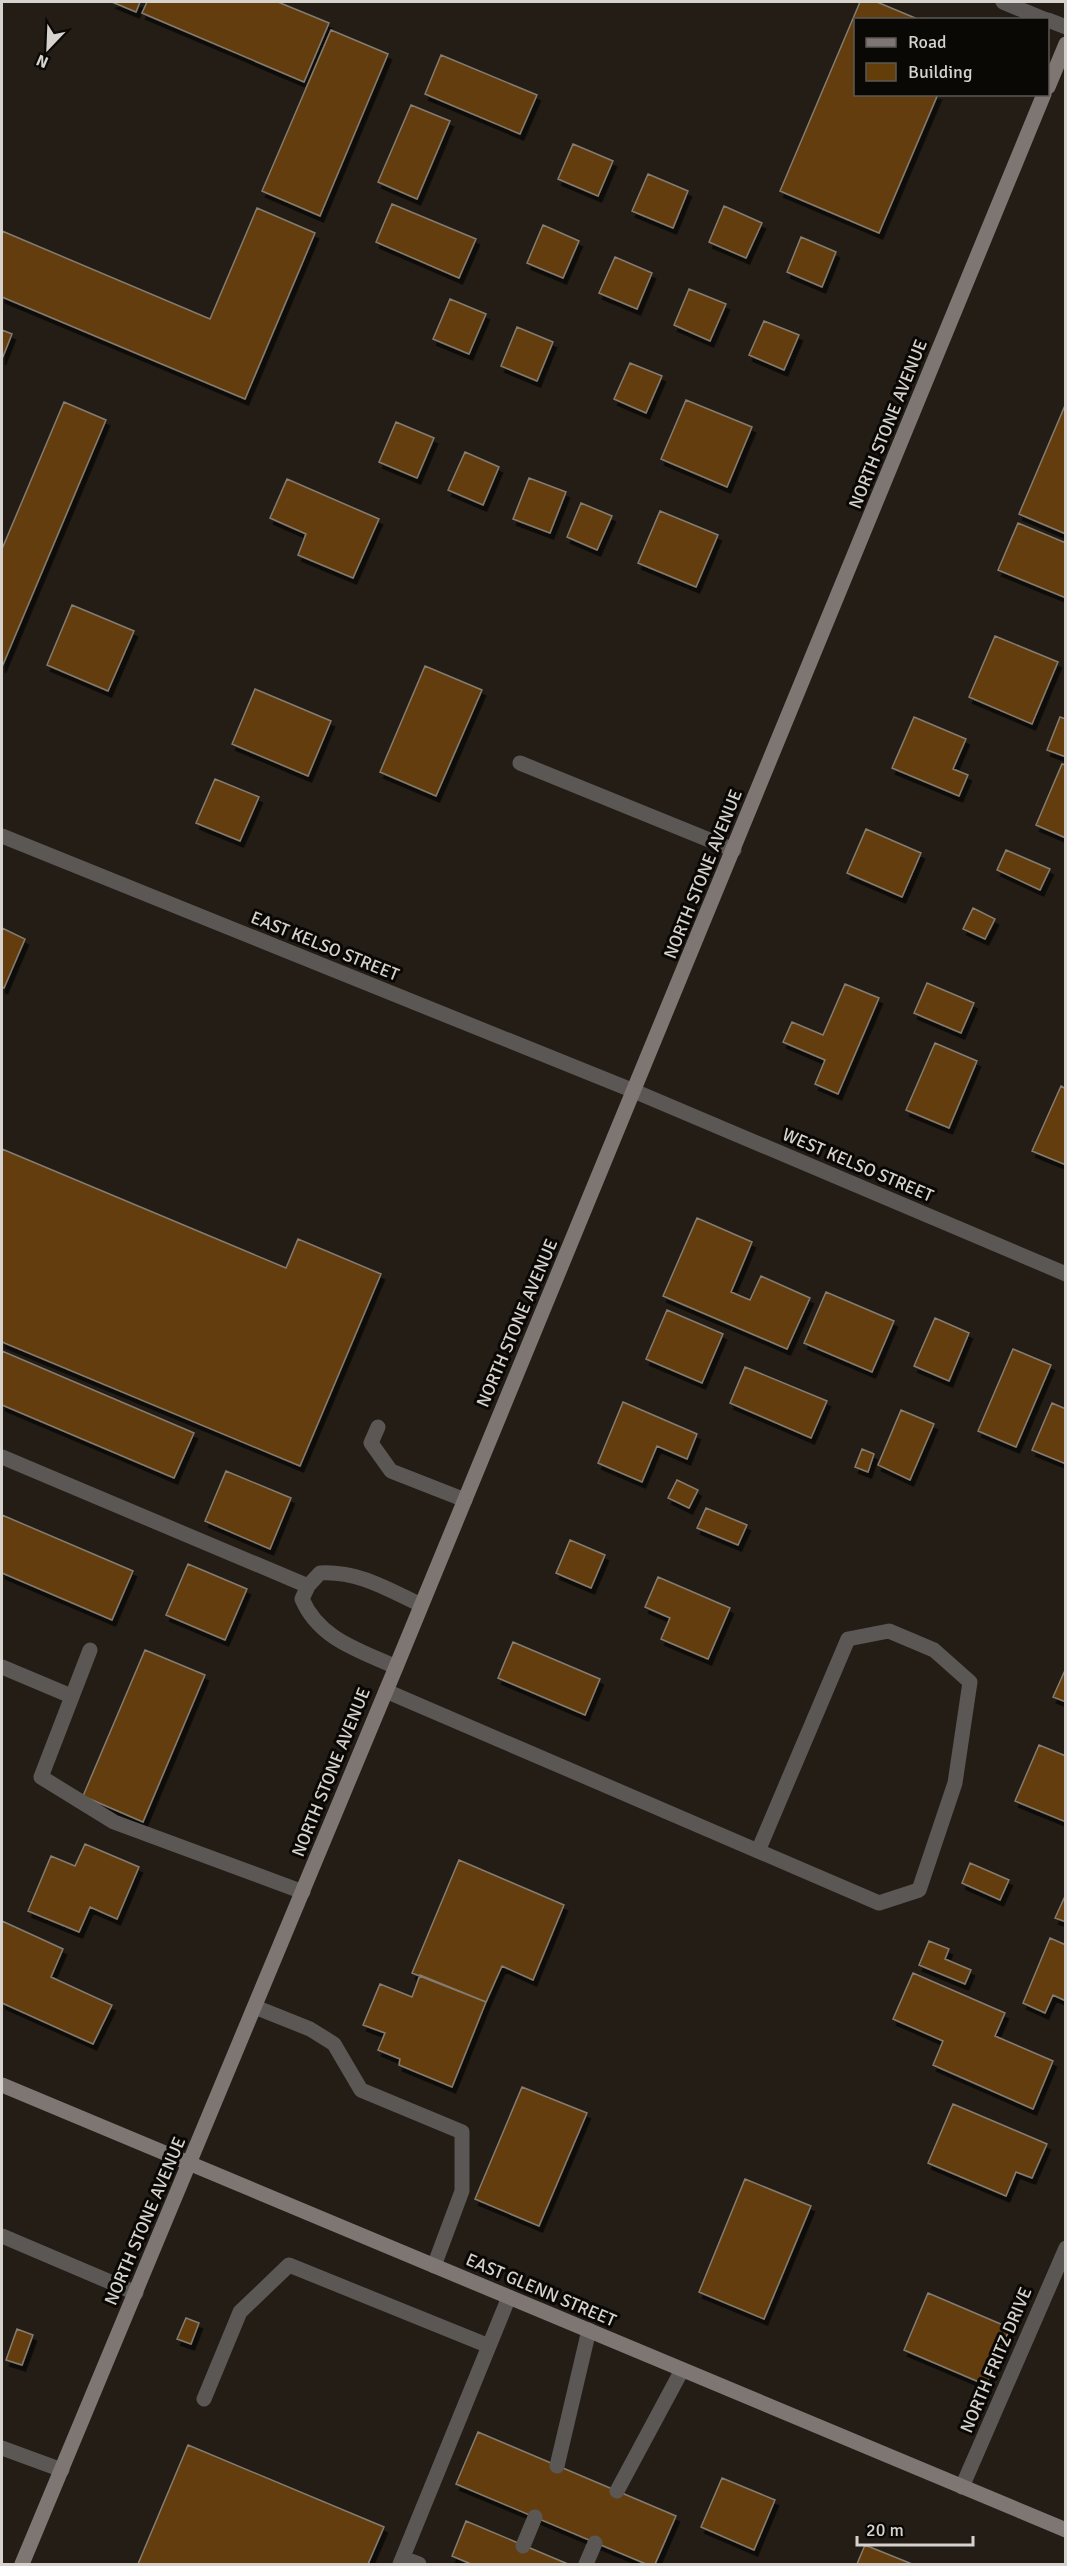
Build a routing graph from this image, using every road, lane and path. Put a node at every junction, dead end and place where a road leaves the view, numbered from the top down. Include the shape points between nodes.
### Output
1 (1003, 2) edge
2 (1042, 18) edge
3 (1049, 21) edge
4 (1065, 27) edge
5 (1065, 44) edge
6 (1049, 82) edge
7 (1043, 96) edge
8 (520, 763) dead end
9 (2, 836) edge
10 (734, 850) junction
11 (634, 1091) junction
12 (1065, 1274) edge
13 (378, 1427) dead end
14 (2, 1457) edge
15 (465, 1500) junction
16 (308, 1586) junction
17 (421, 1605) junction
18 (90, 1650) dead end
19 (2, 1667) edge
20 (396, 1667) junction
21 (386, 1691) junction
22 (71, 1696) junction
23 (758, 1851) junction
24 (303, 1893) junction
25 (255, 2007) junction
26 (2, 2085) edge
27 (190, 2164) junction
28 (2, 2236) edge
29 (1065, 2248) edge
30 (434, 2266) junction
31 (136, 2293) junction
32 (509, 2297) junction
33 (589, 2330) junction
34 (489, 2346) junction
35 (682, 2370) junction
36 (204, 2399) dead end
37 (2, 2448) edge
38 (557, 2466) dead end
39 (62, 2470) junction
40 (962, 2487) junction
41 (617, 2491) dead end
42 (535, 2517) dead end
43 (1065, 2530) edge
44 (595, 2543) dead end
45 (523, 2546) dead end
46 (402, 2561) edge
47 (22, 2565) edge
48 (419, 2565) edge
49 (586, 2565) edge

1 - 2 street
3 - 4 street
5 - 6 main road
7 - 10 main road, NORTH STONE AVENUE
8 - 10 street
9 - 11 street, EAST KELSO STREET
10 - 11 main road, NORTH STONE AVENUE
11 - 12 street, WEST KELSO STREET
11 - 15 main road, NORTH STONE AVENUE
13 - 15 street via 371,1443 391,1471
14 - 16 street
15 - 17 main road, NORTH STONE AVENUE
16 - 17 street via 320,1573 341,1572 364,1578
16 - 20 street via 302,1599 308,1614 328,1635
17 - 20 main road, NORTH STONE AVENUE
18 - 22 street
19 - 22 street
20 - 21 main road, NORTH STONE AVENUE
21 - 23 street
21 - 24 main road, NORTH STONE AVENUE
22 - 24 street via 41,1777 114,1822
23 - 23 street via 879,1903 919,1890 955,1783 970,1682 934,1650 889,1630 848,1639
24 - 25 main road, NORTH STONE AVENUE
25 - 27 main road, NORTH STONE AVENUE
25 - 30 street via 310,2029 334,2044 361,2090 462,2132 462,2191
26 - 27 main road, EAST GLENN STREET
27 - 30 main road, EAST GLENN STREET
27 - 31 main road, NORTH STONE AVENUE
28 - 31 street
29 - 40 street, NORTH FRITZ DRIVE
30 - 32 main road, EAST GLENN STREET
31 - 39 main road, NORTH STONE AVENUE
32 - 33 main road, EAST GLENN STREET
32 - 34 street
33 - 35 main road, EAST GLENN STREET
33 - 38 street
34 - 36 street via 289,2265 240,2312
34 - 46 street
35 - 40 main road, EAST GLENN STREET
35 - 41 street
37 - 39 street
39 - 47 main road, NORTH STONE AVENUE
40 - 43 main road, EAST GLENN STREET
42 - 45 street
44 - 49 street
46 - 48 street

